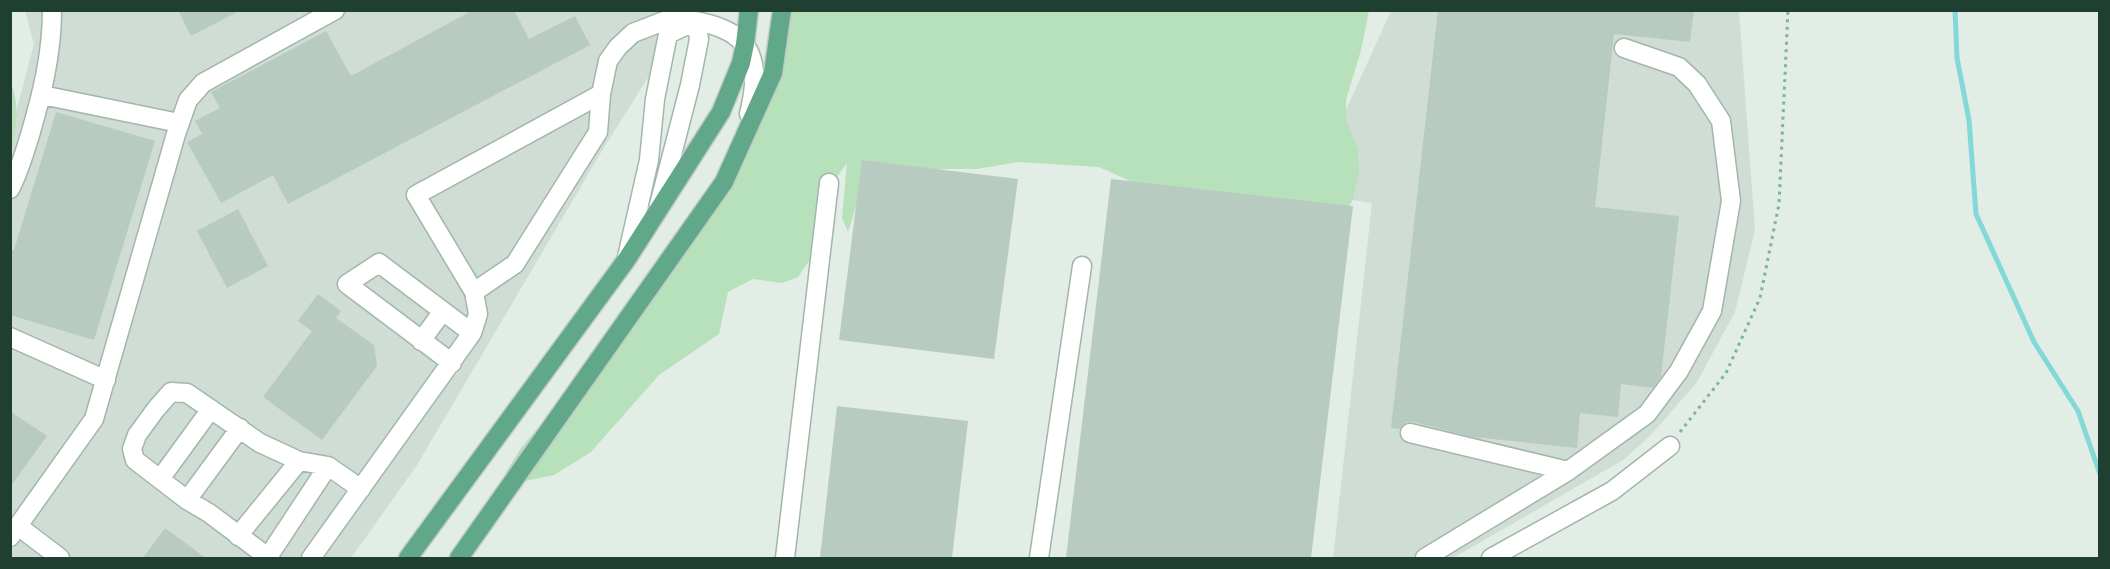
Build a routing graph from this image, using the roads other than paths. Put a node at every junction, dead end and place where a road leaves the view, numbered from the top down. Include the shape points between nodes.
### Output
1 (52, 10) edge
2 (335, 10) edge
3 (749, 10) edge
4 (782, 10) edge
5 (696, 21) junction
6 (745, 44) junction
7 (1624, 48) dead end
8 (601, 94) junction
9 (42, 95) junction
10 (180, 123) junction
11 (741, 144) junction
12 (829, 183) dead end
13 (10, 189) edge
14 (656, 215) junction
15 (627, 259) junction
16 (1082, 266) dead end
17 (474, 292) junction
18 (443, 311) junction
19 (472, 333) junction
20 (10, 337) edge
21 (422, 340) junction
22 (452, 363) junction
23 (106, 380) junction
24 (211, 409) junction
25 (240, 428) junction
26 (1410, 433) dead end
27 (1670, 446) road end
28 (299, 461) junction
29 (328, 466) junction
30 (1568, 471) junction
31 (160, 480) junction
32 (361, 489) junction
33 (187, 500) junction
34 (14, 531) edge
35 (238, 536) junction
36 (60, 558) edge
37 (269, 558) edge
38 (311, 558) edge
39 (408, 558) edge
40 (459, 558) edge
41 (785, 558) edge
42 (1039, 558) edge
43 (1425, 558) edge
44 (1491, 558) edge

1 - 9 street via 52,40
2 - 10 street via 203,83 188,100
3 - 6 main road
4 - 11 main road via 773,73
5 - 6 street via 725,29
5 - 8 street via 664,21 633,33 608,61
5 - 14 street via 699,39 690,85
5 - 15 street via 668,34 655,99 649,160
6 - 11 street via 755,67 756,89
6 - 14 main road via 722,112
7 - 30 street via 1680,68 1697,84 1721,121 1731,201 1712,311 1679,371 1647,414
8 - 17 street via 598,132 526,248 515,264
8 - 17 street via 416,195
9 - 10 street
9 - 13 street
10 - 23 street
11 - 40 main road via 724,182 696,224
12 - 41 street
14 - 15 main road
15 - 39 main road
16 - 42 street
17 - 19 street via 478,314
18 - 19 street
18 - 21 street
18 - 21 street via 379,262 347,284
19 - 22 street
20 - 23 street
21 - 22 street
22 - 32 street
23 - 34 street via 94,418
24 - 25 street
24 - 31 street
24 - 31 street via 187,393 171,392 137,435 132,449 135,460
25 - 28 street
25 - 33 street
26 - 30 street
27 - 44 street via 1612,491
28 - 29 street
28 - 35 street
29 - 32 street
29 - 37 street
30 - 43 street
31 - 33 street
32 - 38 street
33 - 35 street
34 - 36 street
35 - 37 street

